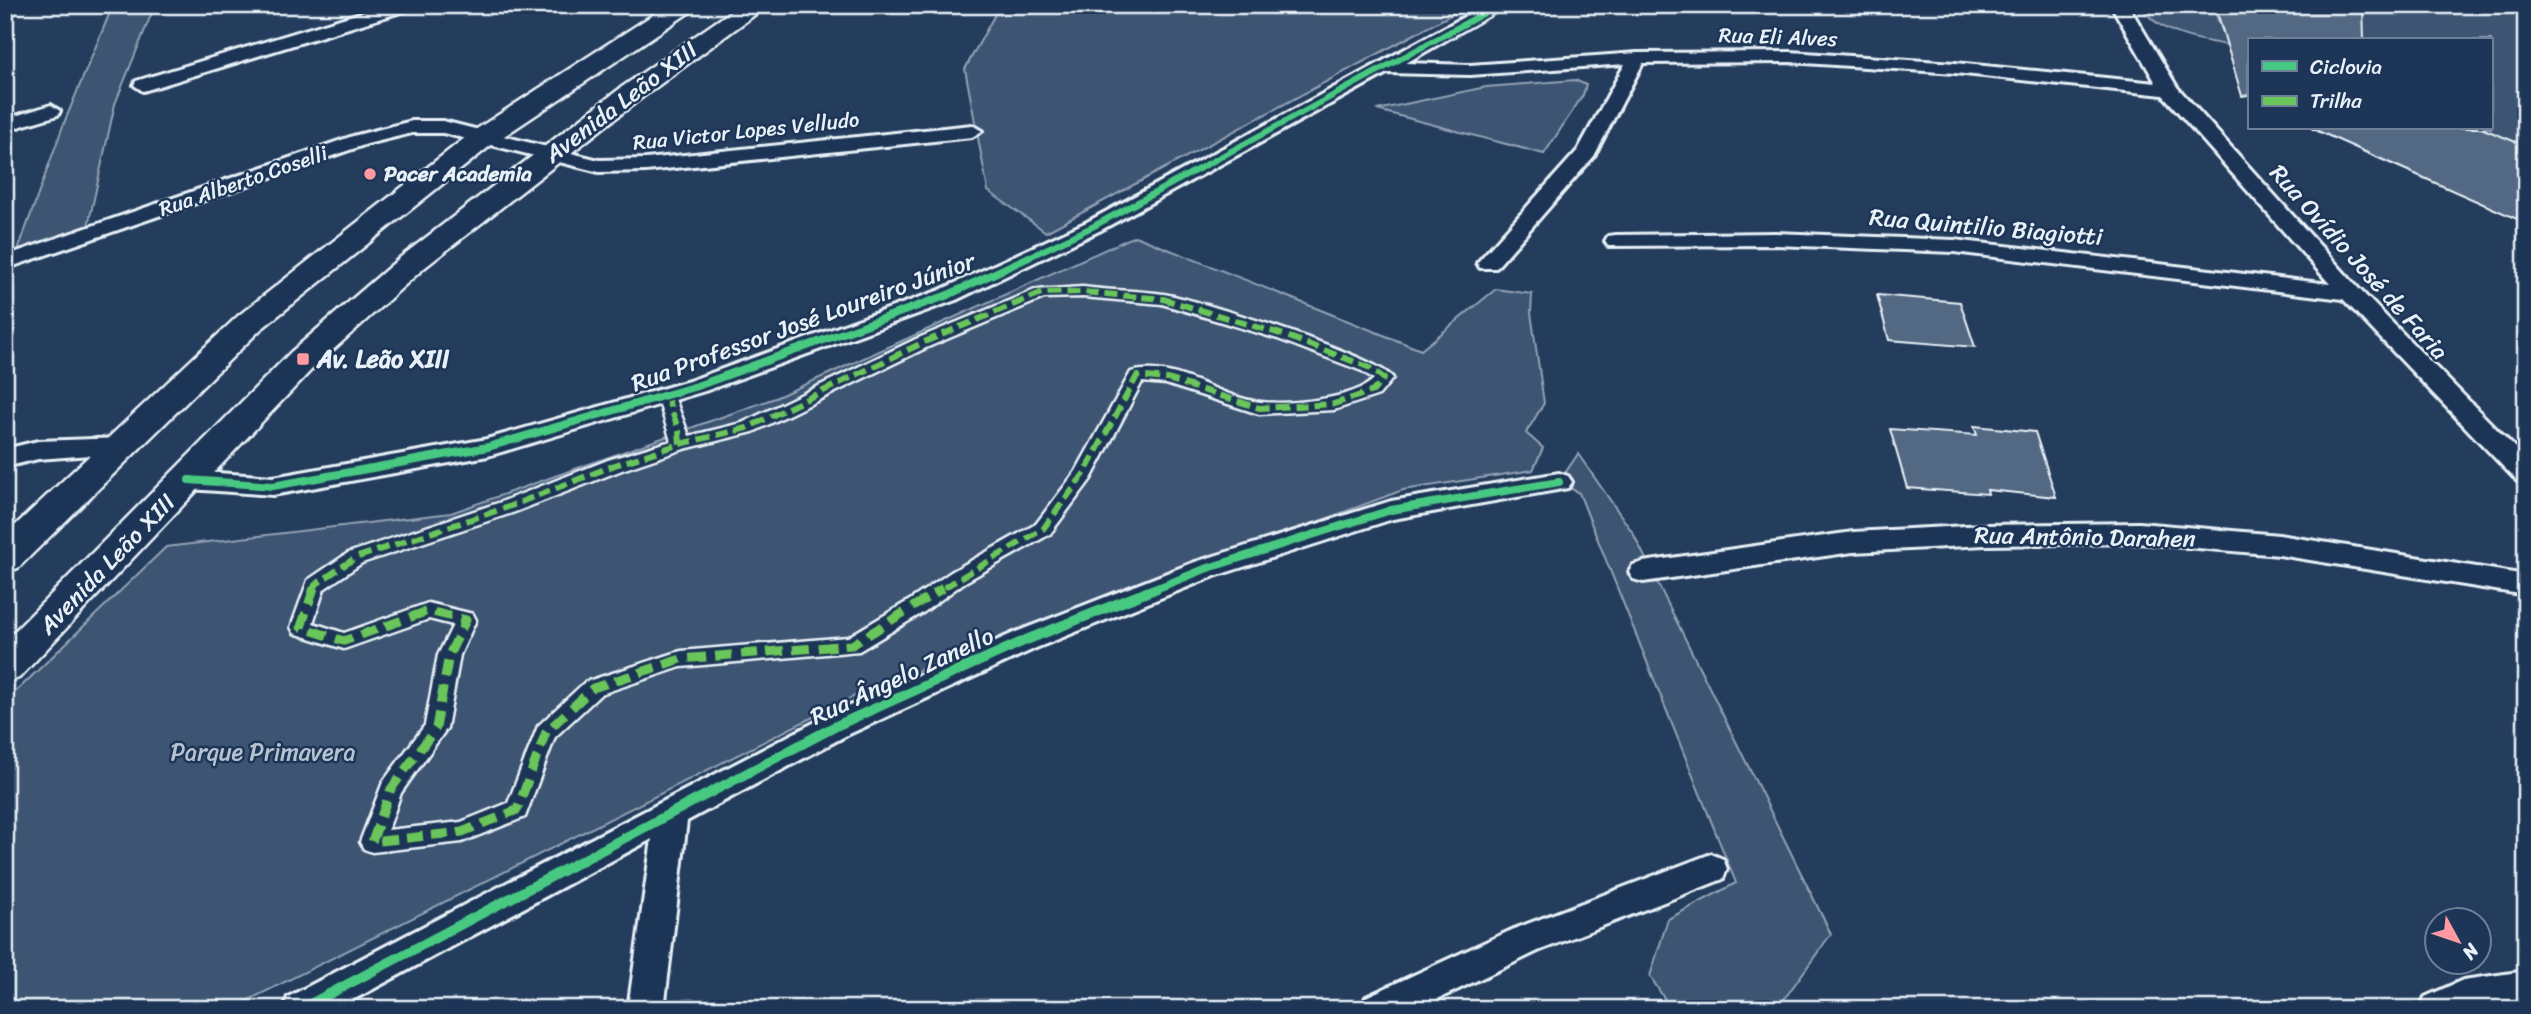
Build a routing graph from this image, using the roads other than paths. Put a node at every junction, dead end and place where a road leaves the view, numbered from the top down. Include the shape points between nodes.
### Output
1 (405, 5) edge
2 (685, 5) edge
3 (756, 5) edge
4 (1499, 5) edge
5 (2119, 5) edge
6 (1637, 58) junction
7 (1385, 68) junction
8 (143, 85) dead end
9 (2169, 90) junction
10 (51, 111) dead end
11 (5, 125) edge
12 (971, 131) dead end
13 (485, 135) junction
14 (551, 154) junction
15 (1616, 241) dead end
16 (5, 263) edge
17 (1488, 263) dead end
18 (2350, 293) junction
19 (666, 395) junction
20 (680, 444) junction
21 (121, 446) junction
22 (5, 458) edge
23 (2526, 475) edge
24 (189, 480) junction
25 (1559, 482) dead end
26 (5, 558) edge
27 (1643, 572) dead end
28 (2526, 585) edge
29 (20, 635) edge
30 (5, 667) edge
31 (672, 812) junction
32 (1711, 869) dead end
33 (2526, 988) edge
34 (301, 1009) edge
35 (646, 1009) edge
36 (1379, 1009) edge
37 (2438, 1009) edge

1 - 8 street
2 - 13 main road, Avenida Leão XIII
3 - 14 main road, Avenida Leão XIII
4 - 7 street, Rua Professor José Loureiro Júnior
5 - 9 street, Rua Ovídio José de Faria
6 - 7 street, Rua Eli Alves via 1512,69
6 - 9 street, Rua Eli Alves via 1790,57
6 - 17 street via 1587,152
7 - 19 street, Rua Professor José Loureiro Júnior via 1094,226 948,295
9 - 18 street, Rua Ovídio José de Faria
10 - 11 street
12 - 14 street, Rua Victor Lopes Velludo via 646,165 599,166
13 - 14 street, Rua Victor Lopes Velludo
13 - 16 street, Rua Alberto Coselli via 412,127 360,140
13 - 21 main road, Avenida Leão XIII via 249,323
14 - 24 main road, Avenida Leão XIII via 413,262 303,359
15 - 18 street, Rua Quintilio Biagiotti via 1775,239 1954,246
18 - 23 street, Rua Ovídio José de Faria
19 - 20 street
19 - 24 street, Rua Professor José Loureiro Júnior via 488,447 273,486
20 - 20 street via 747,428 922,343 1041,293 1163,299 1284,335 1368,367 1384,378 1373,391 1334,404 1259,408 1168,379 1137,376 1084,474 1043,529 917,606 852,645 681,659 593,688 546,732 517,810 462,832 372,842 391,789 436,728 449,655 466,620 428,611 344,640 301,627 315,585 355,558
21 - 22 street via 38,450
21 - 26 main road, Avenida Leão XIII
24 - 29 main road, Avenida Leão XIII
25 - 31 street, Rua Ângelo Zanello via 1391,510 1205,569 1026,640 849,720
27 - 28 street, Rua Antônio Darahen via 1853,542 1985,534 2139,533 2280,545
29 - 30 main road, Avenida Leão XIII
31 - 34 street, Rua Ângelo Zanello
31 - 35 street
32 - 36 street via 1526,940
33 - 37 street via 2463,998

